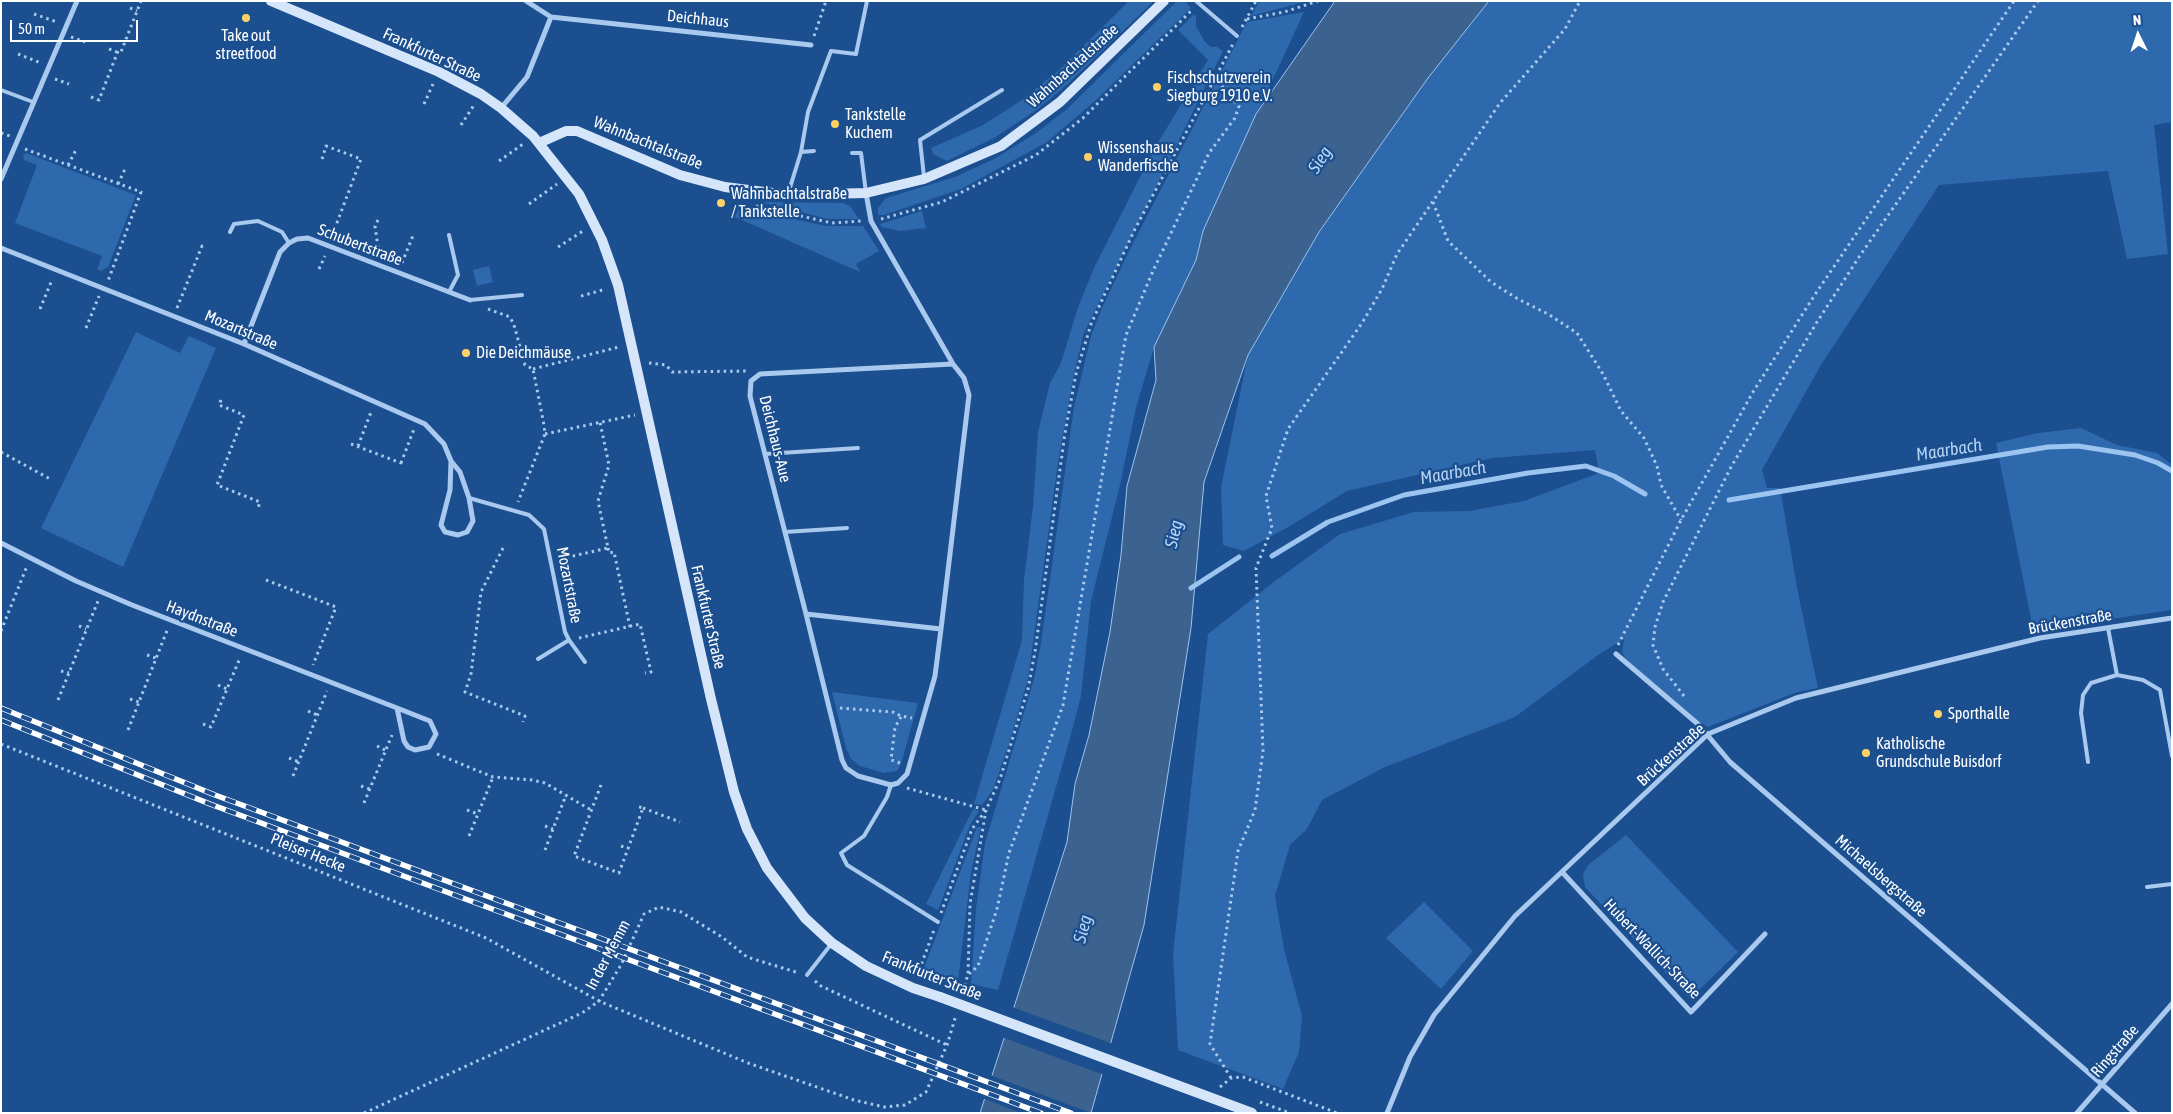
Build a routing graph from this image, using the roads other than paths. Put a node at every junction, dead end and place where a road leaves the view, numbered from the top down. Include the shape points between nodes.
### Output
1 (77, 1) edge
2 (271, 1) edge
3 (526, 1) edge
4 (868, 1) edge
5 (1164, 1) edge
6 (1196, 1) edge
7 (551, 17) junction
8 (1237, 36) road end
9 (811, 45) road end
10 (1, 90) edge
11 (1002, 90) dead end
12 (33, 102) junction
13 (502, 108) junction
14 (536, 140) junction
15 (814, 151) dead end
16 (801, 152) junction
17 (852, 153) dead end
18 (1, 179) edge
19 (924, 179) junction
20 (866, 192) junction
21 (788, 195) junction
22 (230, 232) dead end
23 (450, 235) dead end
24 (289, 243) junction
25 (1, 248) edge
26 (449, 292) junction
27 (522, 295) dead end
28 (470, 300) joint
29 (244, 344) junction
30 (953, 364) junction
31 (858, 448) dead end
32 (765, 454) junction
33 (452, 461) junction
34 (469, 498) junction
35 (848, 528) dead end
36 (785, 532) junction
37 (1, 543) edge
38 (806, 614) junction
39 (2172, 618) edge
40 (2108, 628) junction
41 (941, 629) junction
42 (569, 640) junction
43 (1616, 654) road end
44 (538, 660) dead end
45 (586, 662) dead end
46 (2116, 675) junction
47 (397, 708) junction
48 (1708, 734) junction
49 (2172, 756) edge
50 (2088, 762) dead end
51 (891, 785) junction
52 (1563, 873) junction
53 (2172, 884) edge
54 (2147, 887) dead end
55 (938, 922) road end
56 (1765, 934) dead end
57 (832, 943) junction
58 (807, 974) road end
59 (2172, 1004) edge
60 (2103, 1085) junction
61 (1252, 1113) edge
62 (1387, 1113) edge
63 (2077, 1113) edge
64 (2134, 1113) edge

1 - 12 street
2 - 13 main road, Frankfurter Straße via 439,72
3 - 7 street
4 - 16 lane via 856,54 831,51 808,112
5 - 19 main road, Wahnbachtalstraße via 1053,108 1001,146
6 - 8 lane
7 - 9 street, Deichhaus
7 - 13 street via 526,77
10 - 12 lane
11 - 19 lane via 920,140
12 - 18 street
13 - 14 main road, Frankfurter Straße
14 - 21 main road, Wahnbachtalstraße via 578,131 680,175 725,187
14 - 57 main road, Frankfurter Straße via 579,194 618,285 711,699 734,792 747,829 767,868 805,918
15 - 16 lane
16 - 21 lane
17 - 20 lane via 861,153
19 - 20 main road, Wahnbachtalstraße
20 - 21 main road, Wahnbachtalstraße
20 - 30 street via 870,221
22 - 24 lane via 234,224 258,221 282,232
23 - 26 lane via 458,275
24 - 26 street, Schubertstraße via 308,238
24 - 29 street via 280,252
25 - 29 street, Mozartstraße
26 - 28 street, Schubertstraße
27 - 28 lane
29 - 33 street, Mozartstraße via 425,424 437,434
30 - 32 street, Deichhaus-Aue via 760,374 751,381 750,396
30 - 41 street via 964,378 969,395
31 - 32 lane
32 - 36 street, Deichhaus-Aue
33 - 34 street, Mozartstraße via 460,472
33 - 34 street, Mozartstraße via 450,490 440,520 445,532 458,535 469,530 473,521
34 - 42 lane, Mozartstraße via 530,515 544,528
35 - 36 lane
36 - 38 street, Deichhaus-Aue
37 - 47 street, Haydnstraße via 102,592
38 - 41 street
38 - 51 street, Deichhaus-Aue via 838,751 846,768 858,776
39 - 40 street, Brückenstraße
40 - 46 lane
40 - 48 street, Brückenstraße via 2040,638 1796,698
41 - 51 street via 935,676 908,774
42 - 44 lane, Mozartstraße
42 - 45 lane, Mozartstraße
43 - 48 street, Michaelsbergstraße
46 - 49 lane via 2143,680 2160,690
46 - 50 lane via 2091,683 2083,695 2081,713
47 - 47 street, Haydnstraße via 430,721 436,734 432,745 422,750 408,747
48 - 52 street, Brückenstraße
48 - 60 street, Michaelsbergstraße via 1730,762
51 - 55 lane via 864,836 841,853 847,865
52 - 56 street, Hubert-Wallich-Straße via 1691,1012
52 - 62 street, Brückenstraße via 1516,916 1434,1015 1410,1057
53 - 54 lane
57 - 58 lane
57 - 61 main road, Frankfurter Straße, bridge via 866,966 913,988
59 - 60 street, Ringstraße
60 - 63 street, Ringstraße
60 - 64 street, Michaelsbergstraße

